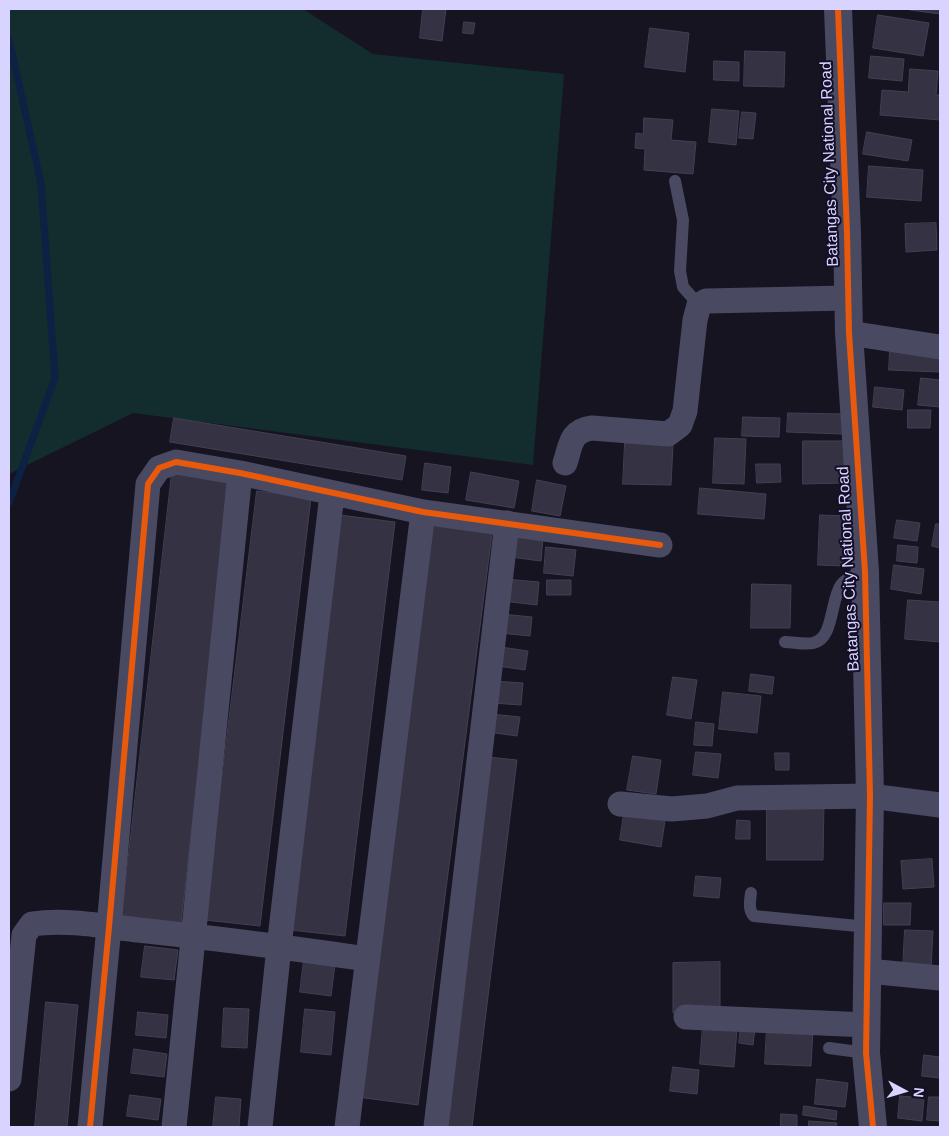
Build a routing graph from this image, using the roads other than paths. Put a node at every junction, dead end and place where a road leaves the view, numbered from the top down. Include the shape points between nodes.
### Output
1 (838, 9) edge
2 (675, 181) dead end
3 (848, 298) junction
4 (698, 305) junction
5 (849, 333) junction
6 (940, 347) edge
7 (565, 464) dead end
8 (240, 473) junction
9 (332, 494) junction
10 (422, 512) junction
11 (507, 522) junction
12 (660, 545) dead end
13 (865, 572) junction
14 (785, 642) dead end
15 (870, 796) junction
16 (620, 804) dead end
17 (940, 805) edge
18 (750, 893) dead end
19 (109, 927) junction
20 (868, 927) junction
21 (194, 936) junction
22 (279, 947) junction
23 (367, 959) junction
24 (868, 971) junction
25 (940, 978) edge
26 (686, 1017) dead end
27 (867, 1025) junction
28 (829, 1048) dead end
29 (866, 1053) junction
30 (9, 1079) edge
31 (354, 1126) edge
32 (90, 1127) edge
33 (174, 1127) edge
34 (260, 1127) edge
35 (436, 1127) edge
36 (872, 1127) edge

1 - 3 street, Batangas City National Road
2 - 4 lane via 682,220 680,271 683,287
3 - 4 street via 706,300
3 - 5 street, Batangas City National Road
4 - 7 street via 685,411 680,425 668,434 582,430 574,436
5 - 6 street
5 - 13 street, Batangas City National Road
8 - 9 street
8 - 19 street via 176,462 159,468 148,484
8 - 21 street
9 - 10 street
9 - 22 street
10 - 11 street
10 - 23 street
11 - 12 street
11 - 35 street
13 - 14 lane via 841,585 834,601 830,626 822,639 813,643
13 - 15 street, Batangas City National Road
15 - 16 street via 737,798 672,810
15 - 17 street
15 - 20 street, Batangas City National Road
18 - 20 lane via 750,908 754,916
19 - 21 street
19 - 30 street via 46,922 32,924 24,935
19 - 32 street
20 - 24 street, Batangas City National Road
21 - 22 street
21 - 33 street
22 - 23 street
22 - 34 street
23 - 31 street
24 - 25 street
24 - 27 street, Batangas City National Road
26 - 27 street
27 - 29 street, Batangas City National Road
28 - 29 lane
29 - 36 street, Batangas City National Road

